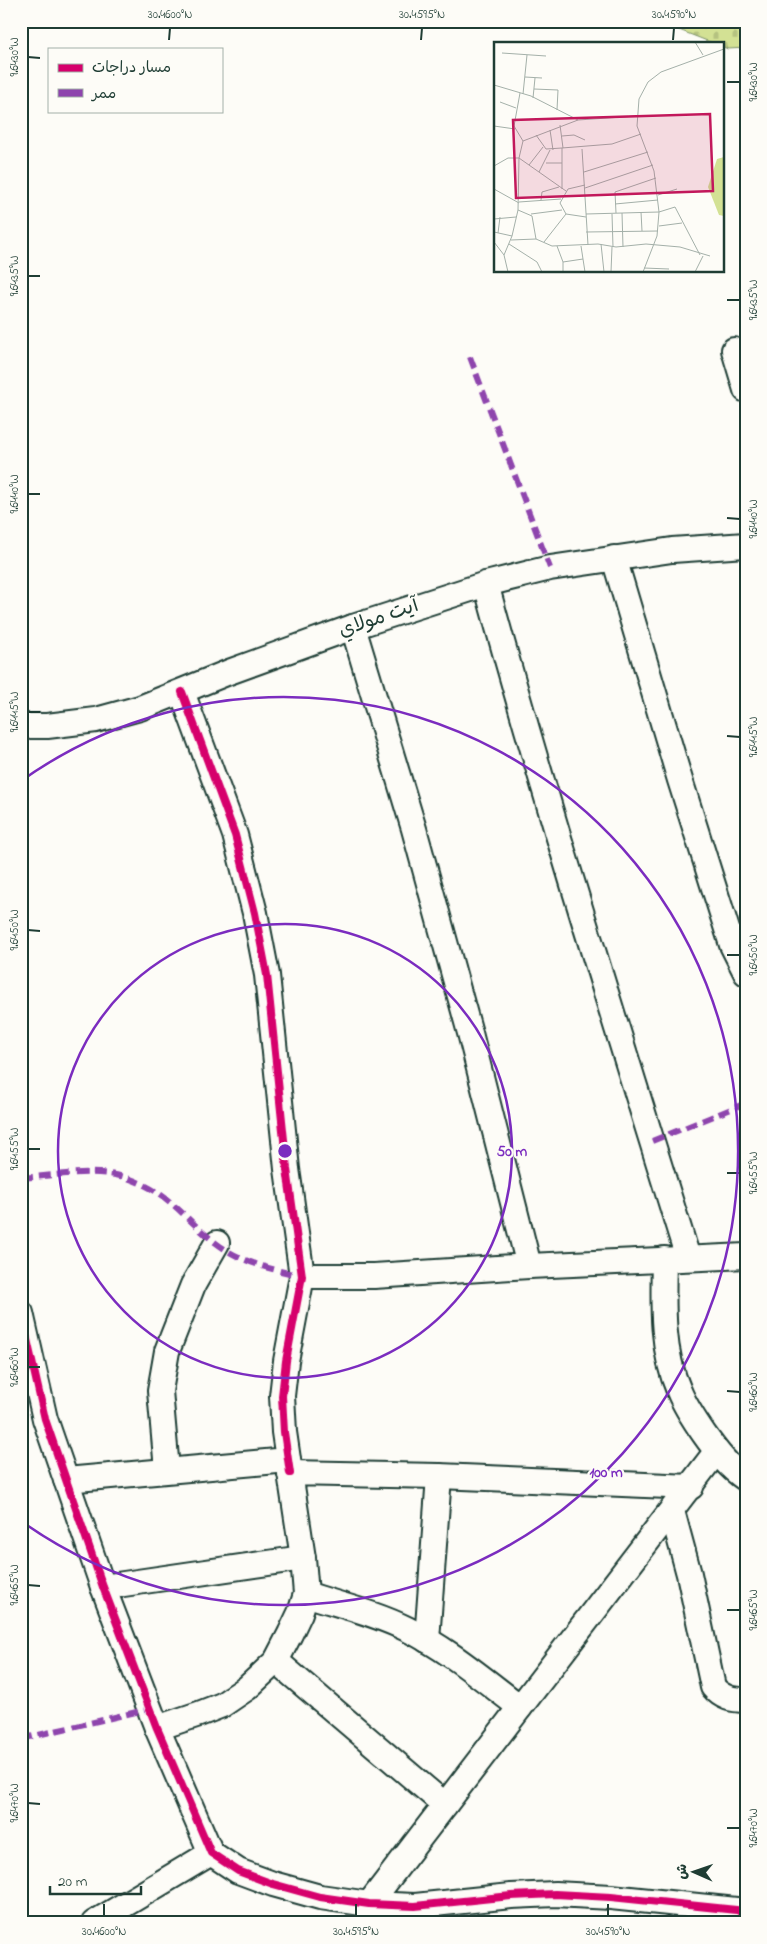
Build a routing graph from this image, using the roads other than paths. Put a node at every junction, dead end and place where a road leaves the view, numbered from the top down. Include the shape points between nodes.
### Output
1 (734, 350) dead end
2 (746, 390) edge
3 (746, 545) edge
4 (614, 558) junction
5 (486, 584) junction
6 (353, 627) junction
7 (182, 692) junction
8 (21, 726) edge
9 (746, 973) edge
10 (216, 1243) dead end
11 (746, 1256) edge
12 (688, 1258) junction
13 (664, 1259) junction
14 (529, 1266) junction
15 (302, 1276) junction
16 (21, 1313) edge
17 (716, 1452) junction
18 (289, 1466) junction
19 (167, 1470) junction
20 (439, 1476) junction
21 (746, 1479) edge
22 (66, 1480) junction
23 (691, 1486) junction
24 (672, 1511) junction
25 (303, 1558) junction
26 (103, 1587) junction
27 (306, 1594) junction
28 (427, 1640) junction
29 (276, 1661) junction
30 (746, 1700) edge
31 (520, 1707) junction
32 (157, 1728) junction
33 (445, 1805) junction
34 (211, 1854) junction
35 (746, 1911) edge
36 (369, 1914) edge
37 (94, 1923) edge

1 - 2 street
3 - 4 street, آيت مولاي
4 - 5 street, آيت مولاي via 550,568
4 - 9 street via 732,945
5 - 6 street, آيت مولاي
5 - 12 street via 556,829
6 - 7 street, آيت مولاي
6 - 14 street via 470,1033
7 - 8 street, آيت مولاي via 96,720
7 - 15 street via 235,835 255,913 267,975 287,1169
10 - 19 street via 193,1285 167,1351 160,1391
11 - 12 street
12 - 13 street
13 - 14 street
13 - 17 street via 663,1310 667,1352 678,1391
14 - 15 street via 374,1276
15 - 18 street via 282,1396
16 - 22 street via 45,1419
17 - 21 street
17 - 23 street
18 - 19 street
18 - 20 street
18 - 25 street
19 - 22 street
20 - 23 street
20 - 28 street
22 - 26 street
23 - 24 street
24 - 30 street via 713,1687 726,1698
24 - 31 street
25 - 26 street
25 - 27 street
26 - 32 street
27 - 28 street via 385,1619
27 - 29 street
28 - 31 street
29 - 32 street via 247,1688 222,1704
29 - 33 street
31 - 33 street
32 - 34 street
33 - 36 street
34 - 36 street via 238,1872
34 - 37 street
35 - 36 street via 555,1894 415,1906

